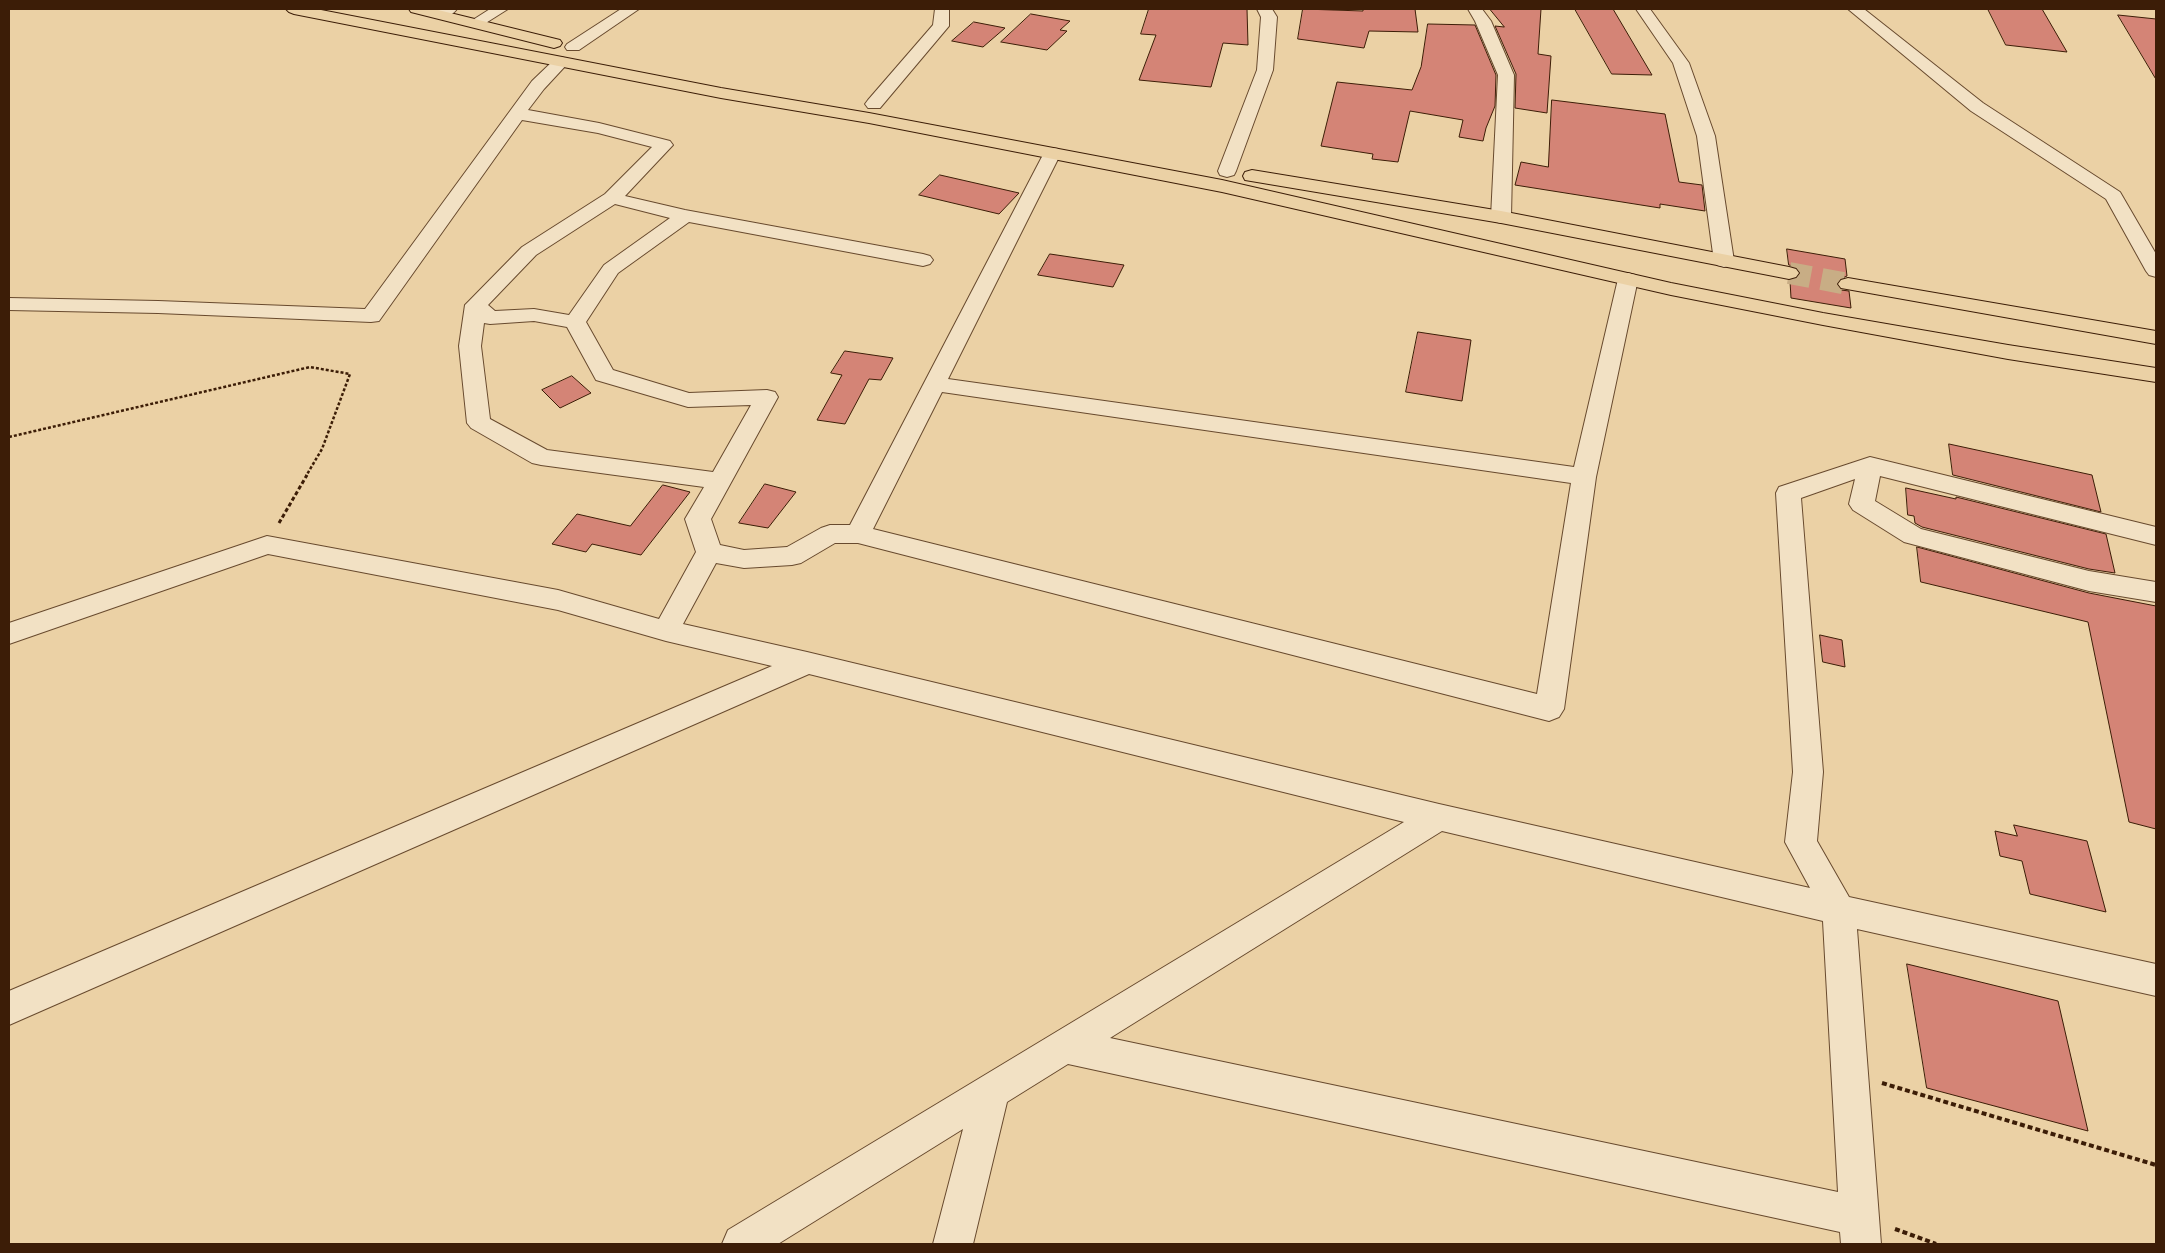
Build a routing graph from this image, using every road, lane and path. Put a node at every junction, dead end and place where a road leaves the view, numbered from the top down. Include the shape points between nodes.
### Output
1 (294, 9) edge
2 (416, 9) edge
3 (500, 9) edge
4 (631, 9) edge
5 (942, 9) edge
6 (1265, 9) edge
7 (1475, 9) edge
8 (1644, 9) edge
9 (1855, 9) edge
10 (444, 12) edge
11 (476, 23) junction
12 (567, 54) junction
13 (874, 104) junction
14 (519, 114) junction
15 (1052, 153) junction
16 (1227, 171) junction
17 (612, 198) junction
18 (685, 216) junction
19 (1501, 218) junction
20 (923, 260) dead end
21 (1724, 261) junction
22 (2156, 271) edge
23 (1789, 273) tunnel mouth
24 (1628, 279) junction
25 (1848, 284) tunnel mouth
26 (9, 304) edge
27 (476, 305) junction
28 (575, 322) junction
29 (2156, 338) edge
30 (2156, 374) edge
31 (935, 384) junction
32 (9, 437) edge
33 (1870, 466) junction
34 (1584, 476) junction
35 (720, 481) junction
36 (858, 534) junction
37 (2156, 536) edge
38 (267, 545) junction
39 (708, 552) junction
40 (2156, 592) edge
41 (666, 630) junction
42 (9, 634) edge
43 (806, 663) junction
44 (1439, 817) junction
45 (1839, 910) junction
46 (2156, 980) edge
47 (9, 1008) edge
48 (1065, 1046) junction
49 (1851, 1073) junction
50 (991, 1092) junction
51 (2156, 1165) edge
52 (1860, 1230) edge
53 (742, 1244) edge
54 (953, 1244) edge
55 (1936, 1244) edge

1 - 12 highway
2 - 10 highway
3 - 11 street
4 - 12 street
5 - 13 street via 941,26
6 - 16 street via 1269,17 1265,70
7 - 19 street via 1506,75
8 - 21 street via 1681,63 1706,136
9 - 22 street via 1977,107 2114,196
10 - 11 highway
11 - 12 highway
12 - 13 highway
12 - 14 street via 538,85
12 - 15 highway
13 - 16 highway
14 - 17 street via 599,128 664,145
14 - 26 street via 371,316
15 - 24 highway via 1222,186
15 - 31 street
16 - 19 highway
17 - 18 street
17 - 27 street via 530,251
18 - 20 street
18 - 28 street via 611,269
19 - 21 highway
21 - 23 highway
24 - 30 highway via 1822,319
24 - 34 street
25 - 29 highway
27 - 28 street via 490,318 534,315
27 - 35 street via 470,346 479,423 541,457
28 - 35 street via 604,375 688,400 767,396
31 - 34 street
31 - 36 street
32 - 38 path via 310,367 350,374 322,449
33 - 37 street
33 - 40 street via 1862,504 1913,536 2089,581
33 - 45 street via 1788,493 1808,772 1801,842
34 - 36 street via 1549,708
35 - 39 street via 698,519
36 - 39 street via 830,534 792,556 744,559
38 - 41 street via 558,600
38 - 42 street
39 - 41 street
41 - 43 street
43 - 44 street
43 - 47 street
44 - 45 street
44 - 48 street
45 - 46 street
45 - 49 street
48 - 50 street
48 - 52 street
49 - 51 path
49 - 52 street
50 - 53 street
50 - 54 street
52 - 55 path

